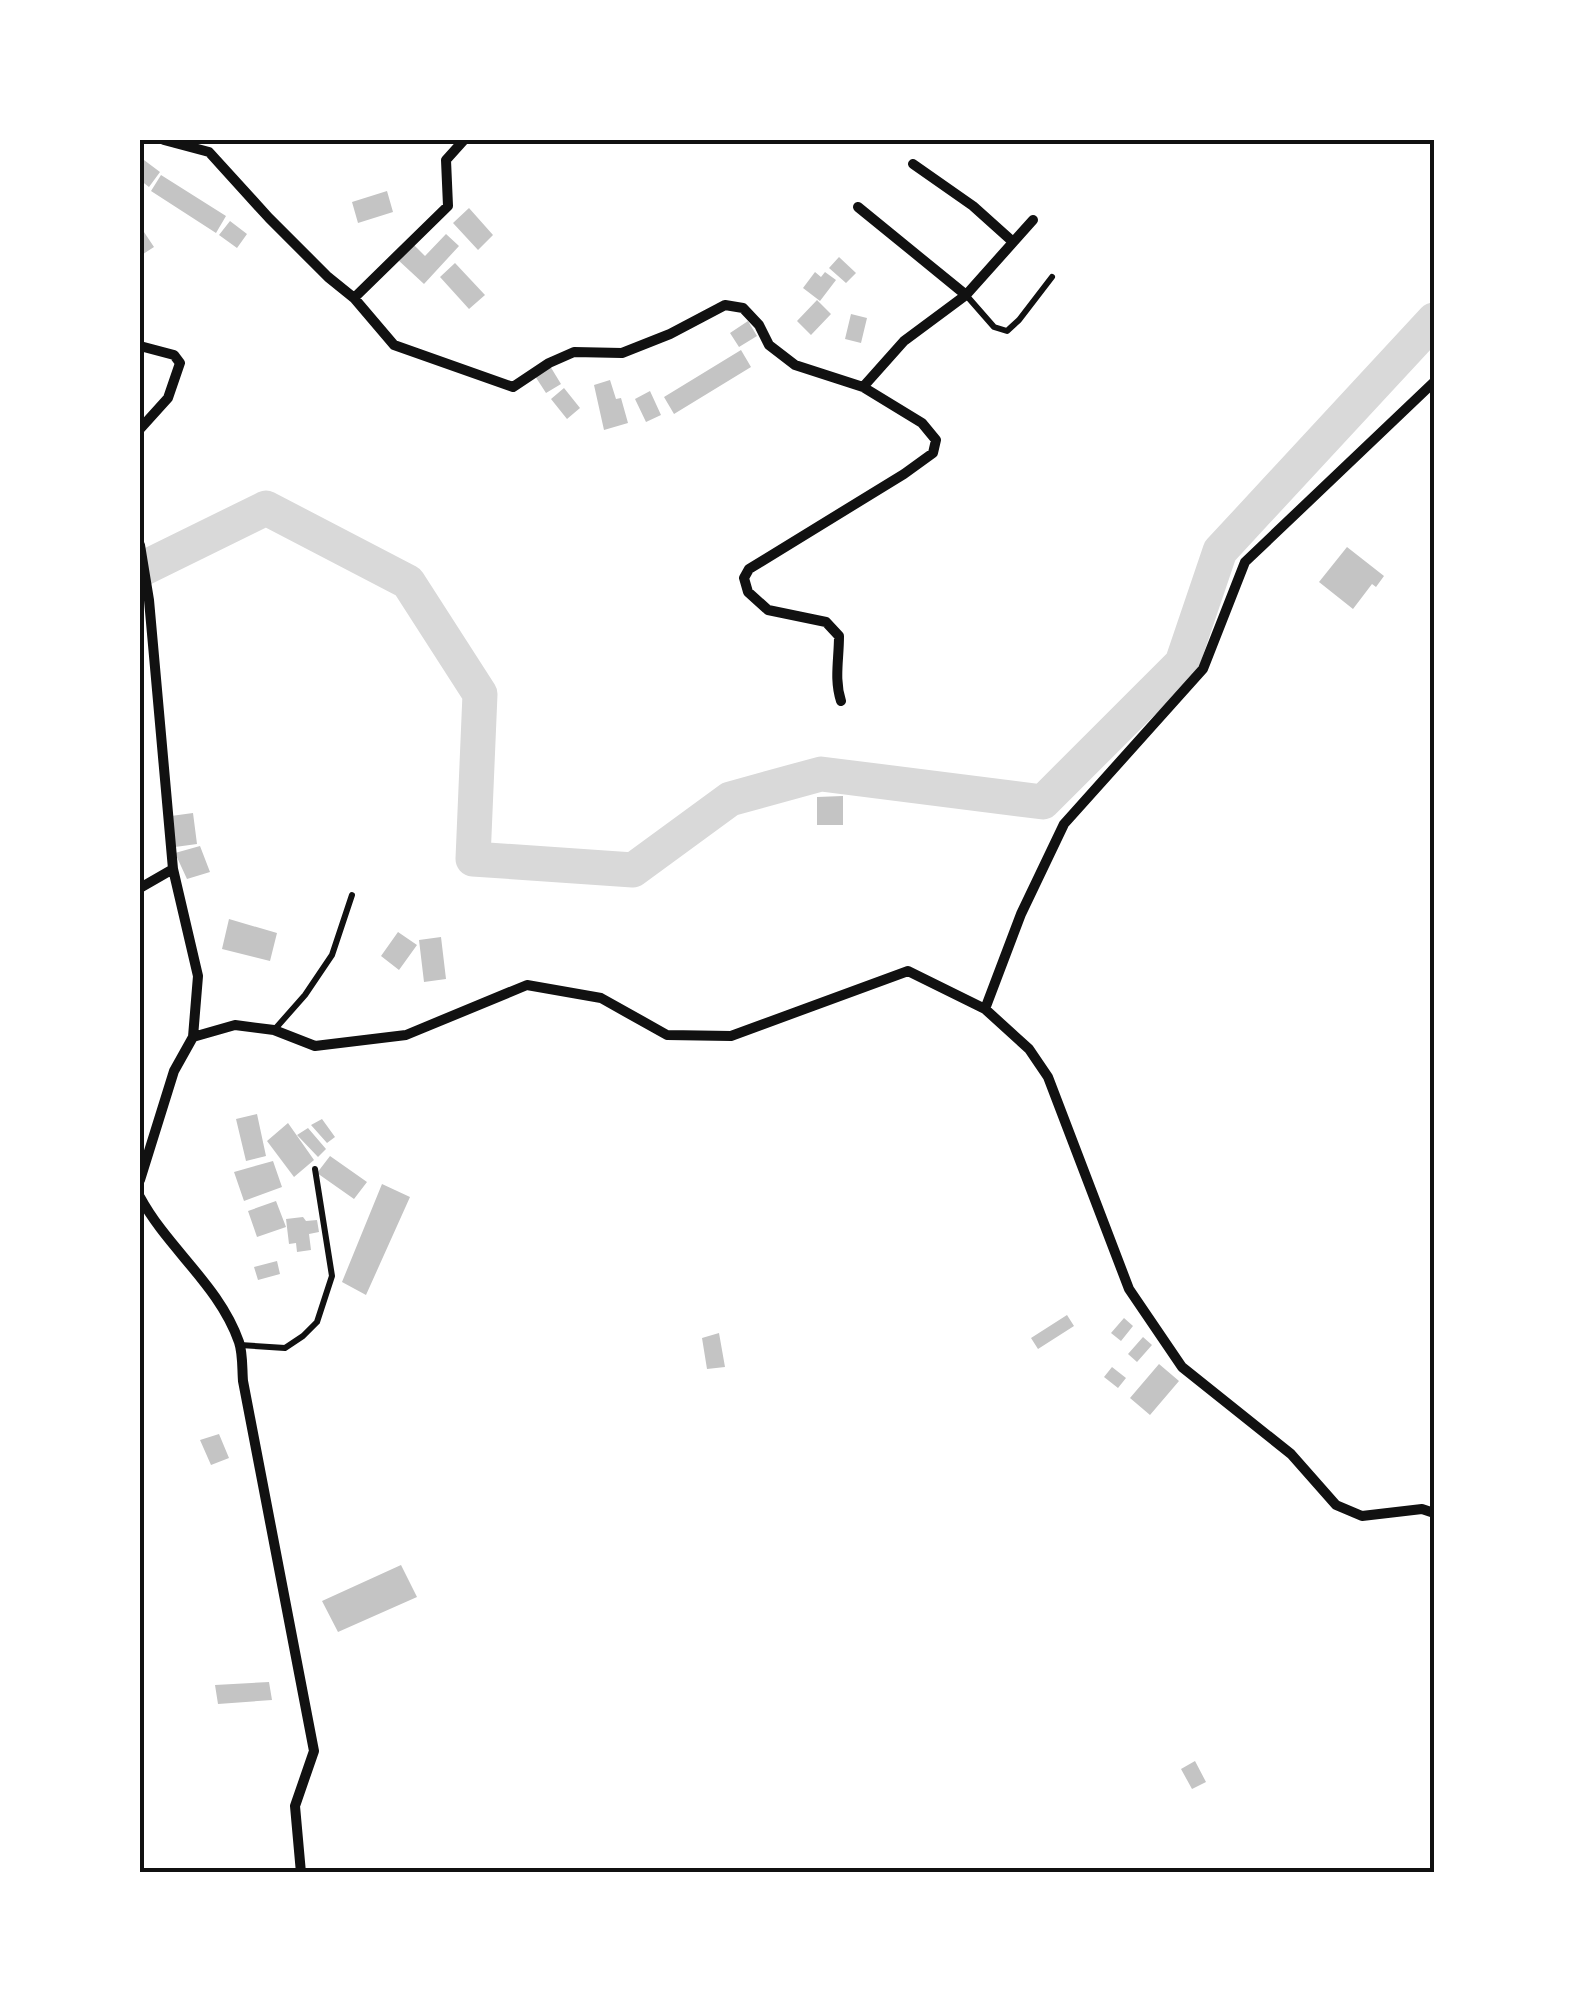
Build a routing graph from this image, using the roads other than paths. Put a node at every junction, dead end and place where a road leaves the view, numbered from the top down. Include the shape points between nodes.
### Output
1 (164, 140) edge
2 (464, 140) edge
3 (912, 164) dead end
4 (858, 207) dead end
5 (1033, 220) dead end
6 (1012, 241) junction
7 (1052, 276) dead end
8 (966, 295) junction
9 (354, 298) junction
10 (140, 346) edge
11 (1434, 382) edge
12 (864, 387) junction
13 (140, 429) edge
14 (140, 545) edge
15 (841, 701) dead end
16 (173, 869) junction
17 (140, 888) edge
18 (352, 894) dead end
19 (985, 1009) junction
20 (274, 1030) junction
21 (192, 1037) junction
22 (315, 1169) dead end
23 (140, 1180) edge
24 (140, 1197) edge
25 (240, 1346) junction
26 (1434, 1513) edge
27 (301, 1873) edge

1 - 9 street via 208,152
2 - 9 street via 446,160 448,206
3 - 6 street
4 - 8 street
5 - 6 street
6 - 8 street
7 - 8 lane via 1007,330 994,327
8 - 12 street via 904,341
9 - 12 street via 394,346 513,387 574,352 622,353 725,306 742,308 768,345 795,365
10 - 13 street via 174,355 180,363 168,398
11 - 19 street via 1244,562 1204,668 1064,824
12 - 15 street via 922,423 936,440 932,452 749,568 744,578 748,592 768,610 826,622 839,636 834,681
14 - 16 street
16 - 17 street
16 - 21 street via 198,976
18 - 20 lane via 332,955
19 - 20 street via 908,971 731,1036 667,1035 601,998 528,985 406,1036 315,1046
19 - 26 street via 1029,1048 1048,1076 1129,1289 1182,1368 1292,1454 1336,1505 1362,1516
20 - 21 street via 235,1025
21 - 23 street via 174,1071
22 - 25 lane via 332,1276 317,1322 285,1348
24 - 25 street via 222,1304
25 - 27 street via 314,1751 296,1806

